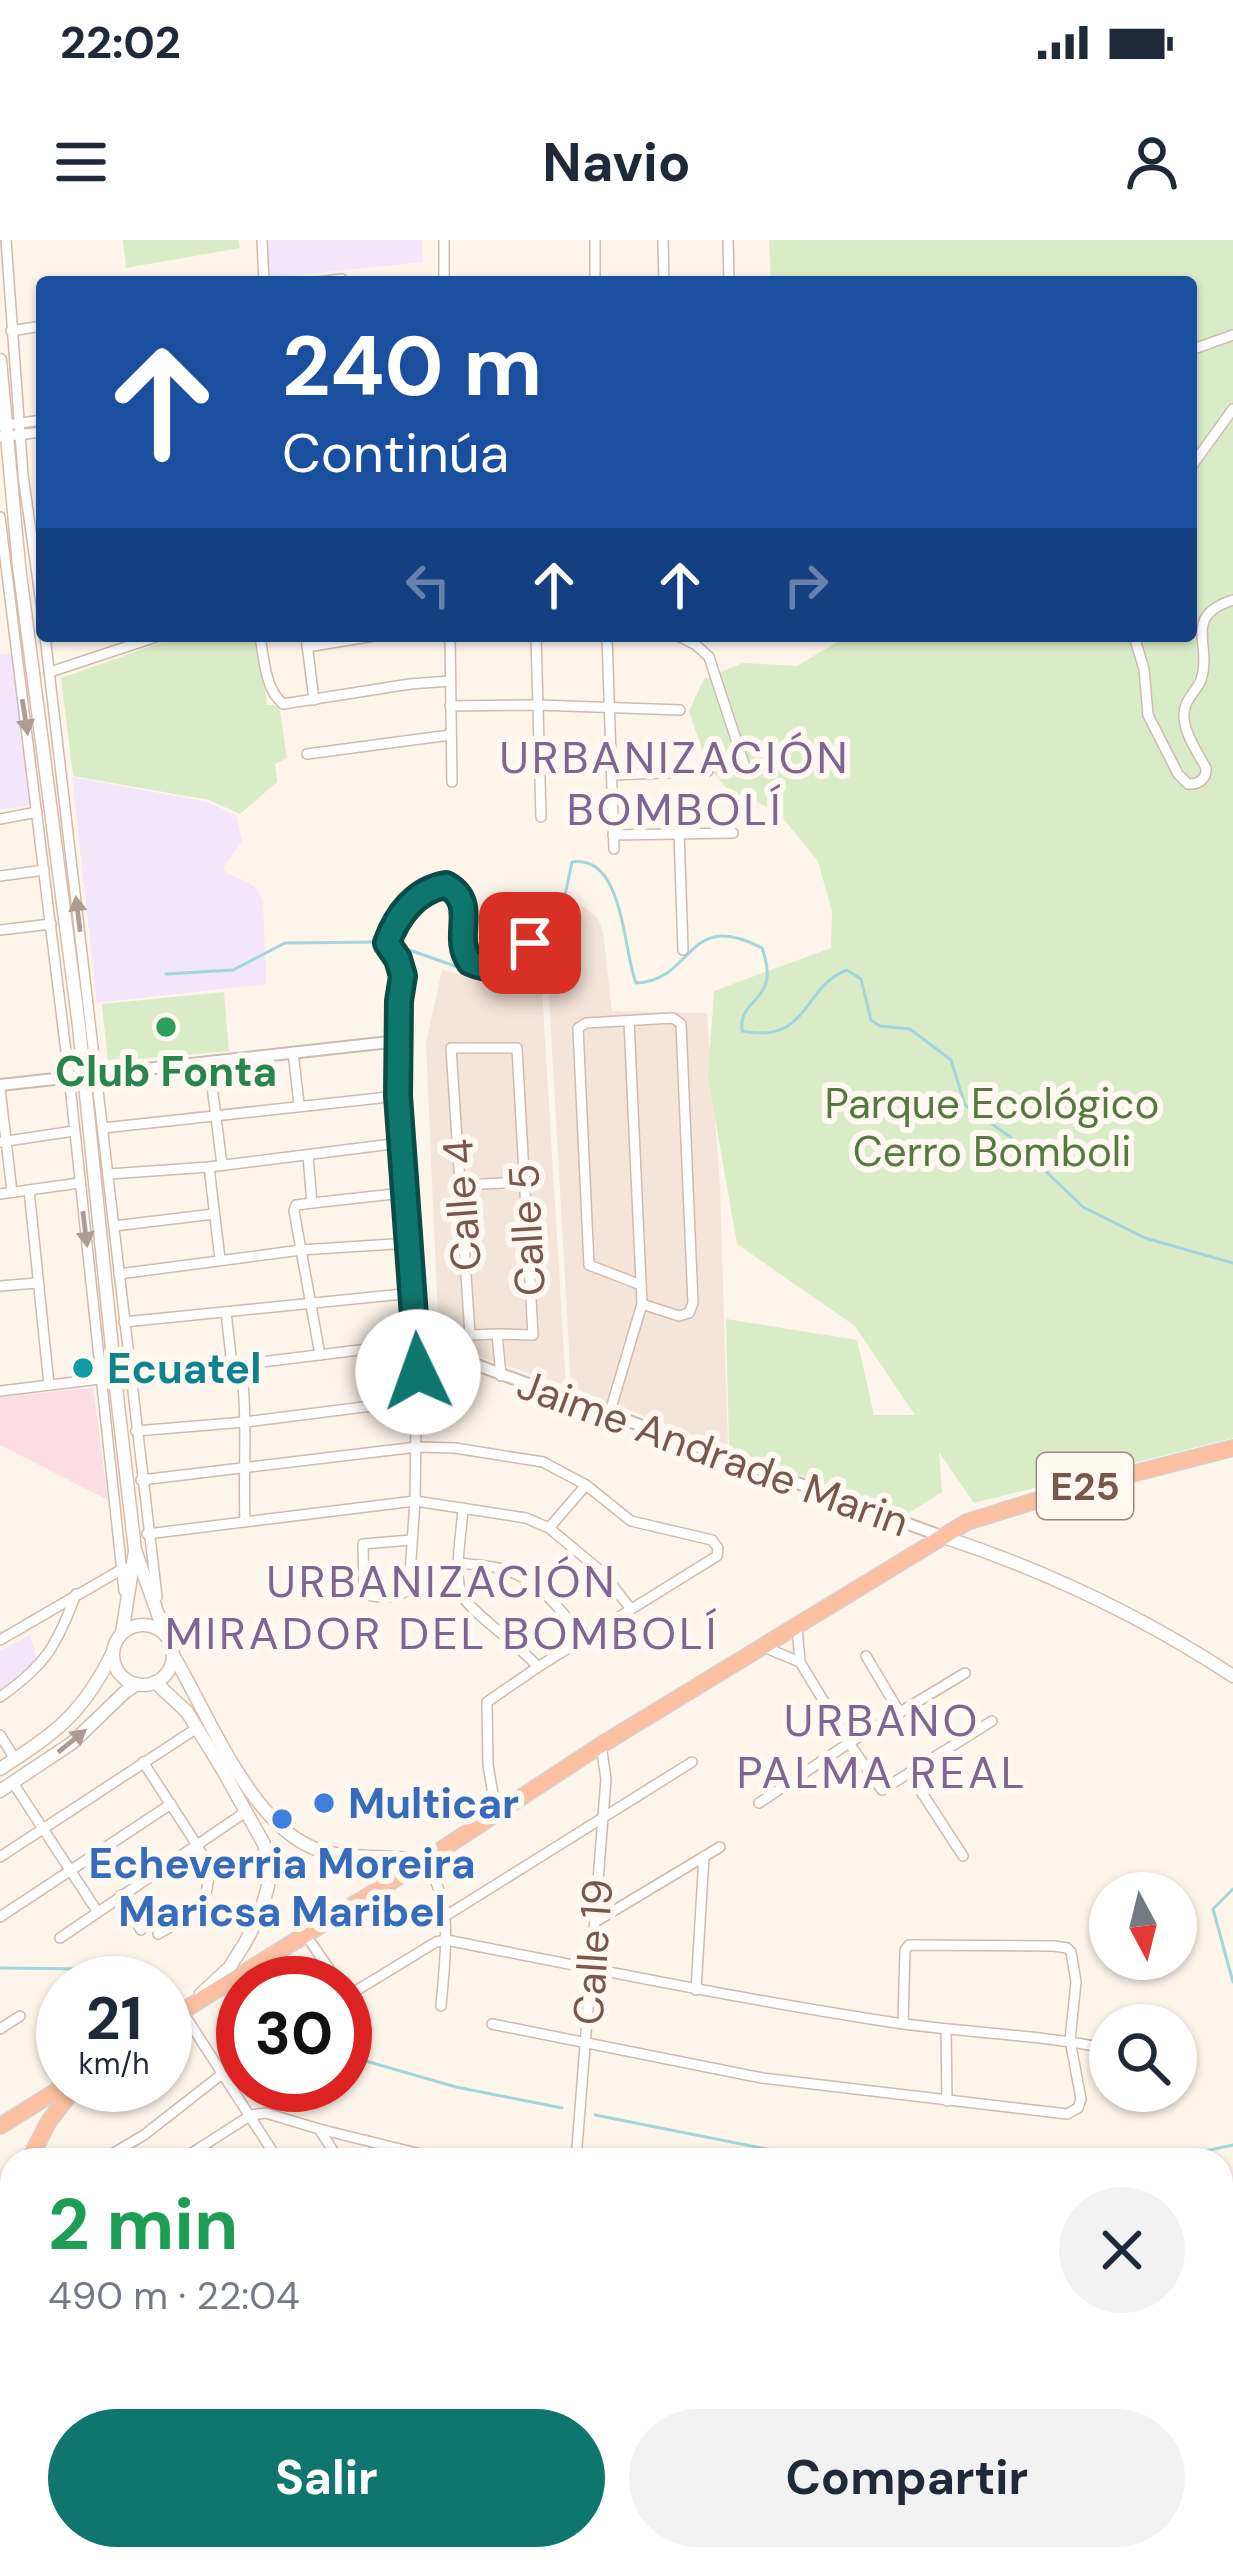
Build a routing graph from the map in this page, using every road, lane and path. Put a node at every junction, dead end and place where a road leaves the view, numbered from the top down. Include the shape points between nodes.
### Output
1 (6, 240) edge
2 (262, 240) edge
3 (444, 240) edge
4 (595, 240) edge
5 (663, 240) edge
6 (728, 240) edge
7 (265, 276) edge
8 (444, 276) edge
9 (595, 276) edge
10 (664, 276) edge
11 (729, 276) edge
12 (36, 327) edge
13 (11, 331) junction
14 (1233, 334) edge
15 (1197, 348) edge
16 (0, 360) edge
17 (1233, 409) edge
18 (8, 430) edge
19 (1197, 459) edge
20 (36, 501) edge
21 (27, 502) junction
22 (0, 518) edge
23 (36, 542) edge
24 (2, 561) edge
25 (1233, 600) edge
26 (6, 625) edge
27 (47, 642) edge
28 (111, 642) edge
29 (142, 642) edge
30 (261, 642) edge
31 (306, 642) edge
32 (450, 642) edge
33 (536, 642) edge
34 (607, 642) edge
35 (689, 642) edge
36 (1136, 642) edge
37 (112, 653) junction
38 (50, 672) junction
39 (450, 681) junction
40 (314, 700) junction
41 (538, 705) junction
42 (450, 706) junction
43 (610, 708) junction
44 (680, 710) dead end
45 (450, 735) junction
46 (307, 754) dead end
47 (744, 764) dead end
48 (708, 771) dead end
49 (613, 775) junction
50 (452, 782) dead end
51 (38, 812) junction
52 (541, 817) dead end
53 (0, 819) edge
54 (679, 832) junction
55 (733, 833) dead end
56 (613, 835) junction
57 (614, 849) dead end
58 (44, 870) junction
59 (0, 876) edge
60 (51, 924) junction
61 (0, 930) edge
62 (530, 943) dead end
63 (683, 950) dead end
64 (629, 1021) junction
65 (399, 1042) junction
66 (451, 1048) joint
67 (293, 1052) junction
68 (209, 1062) junction
69 (83, 1075) junction
70 (0, 1087) edge
71 (398, 1096) junction
72 (299, 1105) junction
73 (214, 1114) junction
74 (104, 1128) junction
75 (74, 1131) junction
76 (3, 1141) edge
77 (400, 1143) junction
78 (308, 1156) junction
79 (222, 1165) junction
80 (209, 1167) junction
81 (109, 1174) junction
82 (525, 1182) junction
83 (79, 1183) junction
84 (460, 1185) junction
85 (29, 1190) junction
86 (6, 1193) edge
87 (404, 1193) junction
88 (312, 1204) junction
89 (214, 1214) junction
90 (114, 1226) junction
91 (409, 1243) junction
92 (301, 1250) junction
93 (220, 1259) junction
94 (119, 1274) junction
95 (37, 1283) junction
96 (641, 1285) junction
97 (0, 1286) edge
98 (413, 1293) junction
99 (311, 1302) junction
100 (642, 1304) junction
101 (226, 1312) junction
102 (124, 1322) junction
103 (497, 1334) junction
104 (417, 1343) junction
105 (320, 1355) junction
106 (237, 1366) junction
107 (501, 1376) junction
108 (130, 1378) junction
109 (100, 1379) junction
110 (49, 1385) junction
111 (0, 1391) edge
112 (418, 1400) junction
113 (609, 1415) junction
114 (245, 1422) junction
115 (136, 1431) junction
116 (417, 1447) junction
117 (1233, 1448) edge
118 (243, 1468) junction
119 (141, 1480) junction
120 (586, 1485) junction
121 (416, 1501) junction
122 (463, 1508) junction
123 (245, 1522) junction
124 (550, 1528) junction
125 (147, 1534) junction
126 (941, 1536) junction
127 (411, 1540) junction
128 (135, 1550) junction
129 (459, 1563) junction
130 (124, 1568) junction
131 (76, 1594) junction
132 (630, 1608) junction
133 (125, 1610) junction
134 (159, 1614) junction
135 (797, 1625) junction
136 (122, 1633) junction
137 (165, 1634) junction
138 (584, 1639) junction
139 (0, 1640) edge
140 (764, 1647) junction
141 (112, 1653) junction
142 (173, 1655) junction
143 (866, 1656) dead end
144 (800, 1662) junction
145 (538, 1667) junction
146 (965, 1673) dead end
147 (1233, 1676) edge
148 (155, 1682) junction
149 (137, 1684) junction
150 (0, 1696) edge
151 (900, 1713) junction
152 (992, 1721) dead end
153 (197, 1728) junction
154 (0, 1736) edge
155 (849, 1743) junction
156 (601, 1745) junction
157 (15, 1759) junction
158 (143, 1762) junction
159 (692, 1762) dead end
160 (0, 1768) edge
161 (909, 1773) junction
162 (13, 1783) junction
163 (0, 1791) edge
164 (759, 1803) dead end
165 (171, 1804) junction
166 (248, 1811) junction
167 (496, 1814) junction
168 (602, 1817) junction
169 (43, 1828) junction
170 (197, 1845) junction
171 (720, 1847) dead end
172 (704, 1856) junction
173 (963, 1856) dead end
174 (0, 1857) edge
175 (424, 1861) junction
176 (71, 1870) junction
177 (122, 1895) junction
178 (97, 1911) junction
179 (0, 1916) edge
180 (444, 1917) junction
181 (595, 1922) junction
182 (142, 1930) dead end
183 (158, 1934) dead end
184 (305, 1934) junction
185 (61, 1937) dead end
186 (446, 1940) junction
187 (320, 1956) edge
188 (592, 1968) junction
189 (372, 1981) edge
190 (696, 1990) junction
191 (192, 2002) edge
192 (192, 2005) edge
193 (441, 2006) dead end
194 (20, 2016) dead end
195 (492, 2024) dead end
196 (903, 2024) junction
197 (192, 2026) edge
198 (0, 2029) edge
199 (946, 2029) junction
200 (1070, 2040) junction
201 (586, 2042) junction
202 (1089, 2044) edge
203 (216, 2063) edge
204 (216, 2079) edge
205 (947, 2102) junction
206 (36, 2104) edge
207 (56, 2112) edge
208 (249, 2112) edge
209 (251, 2115) junction
210 (0, 2126) edge
211 (319, 2129) junction
212 (388, 2146) joint
213 (35, 2148) edge
214 (121, 2148) edge
215 (200, 2148) edge
216 (270, 2148) edge
217 (331, 2148) edge
218 (396, 2148) edge
219 (577, 2148) edge

1 - 13 street
2 - 7 street
3 - 8 street
4 - 9 street
5 - 10 street
6 - 11 street
12 - 13 street
13 - 18 street
14 - 15 street
16 - 18 main road
17 - 19 street
18 - 21 street
18 - 69 main road
20 - 21 street
21 - 23 street
22 - 24 street
24 - 26 street
25 - 36 street via 1203,620 1202,675 1184,711 1206,768 1198,783 1178,774 1148,715
26 -> 51 street
27 - 38 street
28 - 37 street
29 - 37 street
30 - 40 street via 277,699
31 - 40 street
32 - 39 street
33 - 41 street
34 - 43 street
35 - 47 street via 712,664
37 - 38 street
69 -> 38 street
39 - 40 street
39 - 42 street
41 - 42 street
41 - 43 street
41 - 52 street
42 - 45 street
43 - 44 street
43 - 49 street
45 - 46 street
45 - 50 street
48 - 49 street
49 - 56 street
51 - 53 street
51 - 58 street
54 - 55 street
54 - 56 street
54 - 63 street
56 - 57 street
58 - 59 street
58 - 60 street
60 - 61 street
60 - 69 street
62 - 65 street via 517,960 475,965 462,948 460,894 446,885 422,892 388,936 402,969
64 - 96 street
64 - 96 street via 578,1028 589,1264
64 - 100 street via 680,1024 693,1303 679,1316
65 - 67 street
65 - 71 street
66 - 82 street, Calle 5 via 518,1048
66 - 84 street, Calle 4
67 - 68 street
67 - 72 street
68 - 69 street
68 - 73 street
69 - 70 street
69 - 74 street
69 - 75 street
69 - 128 main road
70 - 76 street
71 - 72 street
71 - 77 street
72 - 73 street
73 - 74 street
73 - 79 street
74 - 81 street
75 - 76 street
75 - 83 street
76 - 86 street
77 - 78 street
77 - 87 street
78 - 79 street
78 - 88 street
79 - 80 street
80 - 81 street
80 - 89 street
81 - 90 street
82 - 84 street
82 - 103 street, Calle 5 via 533,1335
83 - 85 street
83 -> 109 street
84 - 103 street, Calle 4 via 470,1335
85 - 86 street
85 - 95 street
87 - 88 street
87 - 91 street
88 - 92 street via 294,1209
89 - 90 street
89 - 93 street
90 - 94 street
91 - 92 street
91 - 98 street
92 - 93 street
92 - 99 street
93 - 94 street
94 - 102 street
95 - 97 street
95 - 110 street
96 - 100 street
98 - 99 street
98 - 104 street
99 - 101 street
99 - 105 street
100 - 113 street
101 - 102 street
101 - 106 street
102 - 108 street
103 - 107 street, Calle 5
104 - 105 street
104 - 107 street, Jaime Andrade Marin
104 - 112 street
105 - 106 street
106 - 108 street
106 - 114 street
107 - 113 street, Jaime Andrade Marin
108 - 115 street
109 - 110 street
109 - 130 street
110 - 111 street
112 - 114 street
112 - 116 street
113 - 126 street, Jaime Andrade Marin
114 - 115 street
114 - 118 street
115 - 119 street
116 - 118 street
116 - 120 street via 543,1462
116 - 121 street
117 - 126 highway, E25 via 1012,1506
118 - 119 street
118 - 123 street
119 - 125 street
120 - 124 street
120 - 132 street via 631,1520 712,1540 718,1549
121 - 122 street
121 - 123 street
121 - 127 street
122 - 124 street
122 - 129 street
123 - 125 street
124 - 132 street
125 - 134 street
126 - 135 highway, E25
126 - 147 main road via 1098,1598
127 - 127 street via 363,1544 364,1593 408,1591
128 - 133 main road
128 - 134 main road
129 - 138 street via 521,1575
129 - 145 street via 464,1598
130 - 131 street
130 - 133 street
131 - 139 street
131 - 150 street via 37,1670
132 - 138 street
133 - 136 main road
134 - 137 main road
135 - 140 highway, E25
135 - 144 street
136 - 137 main road via 140,1624
136 - 141 main road
137 - 142 main road
138 - 145 street
140 - 144 street
140 - 156 highway, E25
141 - 149 main road via 117,1671
141 - 157 main road via 80,1709
142 - 148 main road
142 - 175 main road via 234,1766 292,1838 350,1856
143 - 151 street
144 - 155 street
145 - 167 street via 487,1702
146 - 151 street
148 - 149 main road
148 - 153 main road
162 -> 149 main road via 72,1744
151 - 155 street
152 - 161 street
153 - 158 street
153 - 166 main road
154 - 157 street
155 - 161 street via 882,1790
155 - 164 street
156 - 167 highway, E25
156 - 168 street, Calle 19
157 - 160 main road
158 - 165 street
158 - 169 street
159 - 168 street
161 - 173 street
162 - 163 main road
162 - 169 street
165 - 170 street
165 - 176 street
166 - 170 street
166 - 191 main road via 268,1865 260,1914 229,1968
167 - 175 highway, E25
168 - 180 street
168 - 181 street, Calle 19
169 - 174 street
169 - 176 street
170 - 177 street
170 - 183 street via 210,1870 206,1900
171 - 172 street
172 - 181 street
172 - 190 street
175 - 180 street via 438,1880
175 - 184 highway, E25
176 - 178 street
176 - 179 street
177 - 178 street
177 - 182 street
178 - 185 street
180 - 186 street
181 - 188 street, Calle 19
184 - 187 street
184 - 192 highway, E25
186 - 188 street
186 - 189 street
186 - 193 street
188 - 190 street
188 - 201 street, Calle 19
190 - 196 street
194 - 198 street
195 - 201 street
196 - 199 street
196 - 200 street via 909,1945 1054,1946 1071,1952
197 - 203 street
199 - 200 street
199 - 205 street
200 - 202 street
200 - 205 street via 1081,2098 1072,2113
201 - 205 street via 762,2078
201 - 219 street, Calle 19
204 - 214 street
206 - 210 highway
207 - 213 highway
208 - 209 street
209 - 211 street
209 - 215 street
209 - 216 street
211 - 212 street
211 - 217 street
212 - 218 street

